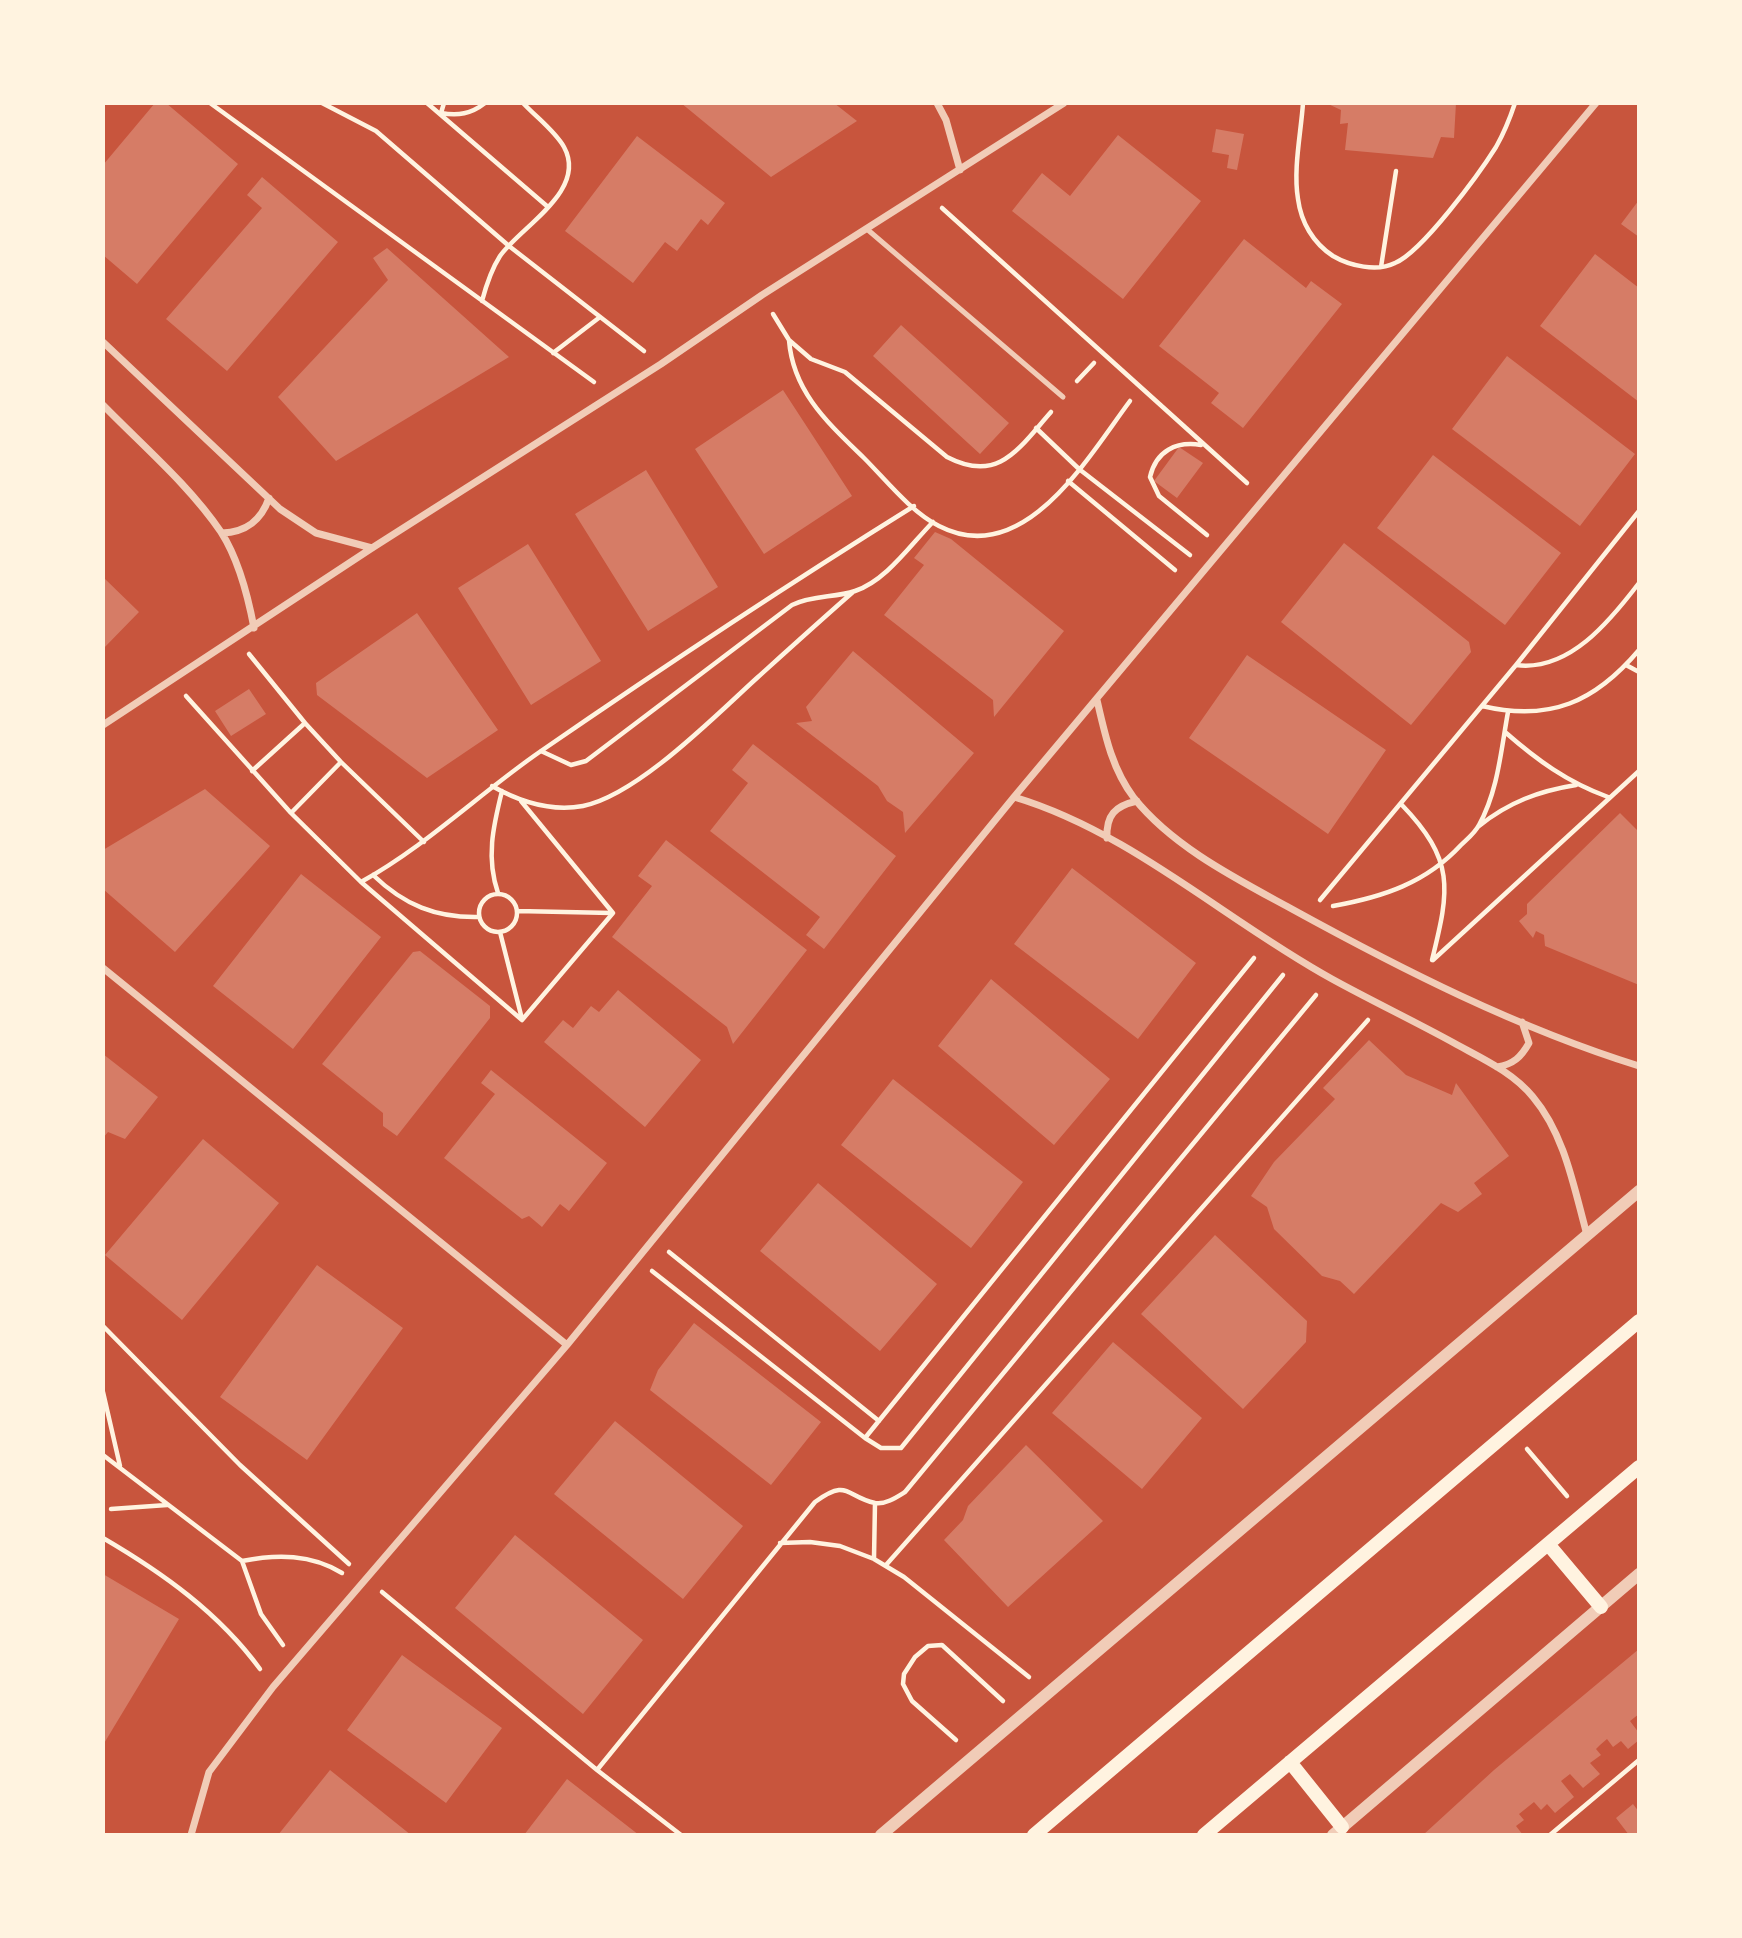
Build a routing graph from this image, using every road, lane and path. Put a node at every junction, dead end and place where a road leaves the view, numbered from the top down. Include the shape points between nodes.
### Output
1 (210, 103) edge
2 (322, 103) edge
3 (427, 103) edge
4 (444, 103) edge
5 (485, 103) edge
6 (523, 103) edge
7 (937, 103) edge
8 (1065, 103) edge
9 (1303, 103) edge
10 (1515, 103) edge
11 (1596, 103) edge
12 (441, 113) junction
13 (960, 170) junction
14 (1396, 171) dead end
15 (926, 193) junction
16 (548, 207) junction
17 (868, 230) junction
18 (509, 246) junction
19 (1381, 267) junction
20 (762, 295) junction
21 (481, 302) junction
22 (600, 317) junction
23 (789, 340) junction
24 (103, 342) edge
25 (553, 353) junction
26 (1094, 363) dead end
27 (661, 364) junction
28 (612, 395) junction
29 (1063, 397) junction
30 (1130, 401) dead end
31 (103, 405) edge
32 (1036, 428) junction
33 (1203, 445) junction
34 (1079, 469) junction
35 (1068, 481) junction
36 (269, 498) junction
37 (1264, 498) junction
38 (914, 506) junction
39 (1639, 512) edge
40 (933, 522) junction
41 (222, 533) junction
42 (372, 548) junction
43 (1224, 549) junction
44 (1207, 569) junction
45 (1639, 583) edge
46 (1194, 586) junction
47 (853, 592) junction
48 (254, 628) junction
49 (237, 639) junction
50 (1639, 650) edge
51 (1516, 665) junction
52 (1626, 665) junction
53 (1639, 672) edge
54 (173, 680) junction
55 (1097, 700) junction
56 (1482, 706) junction
57 (1508, 712) junction
58 (305, 723) junction
59 (103, 725) edge
60 (1504, 731) junction
61 (541, 751) junction
62 (341, 762) junction
63 (252, 771) junction
64 (1639, 771) edge
65 (1577, 785) junction
66 (492, 786) junction
67 (502, 792) junction
68 (1014, 797) junction
69 (1608, 797) junction
70 (521, 801) junction
71 (1137, 801) junction
72 (1401, 804) junction
73 (291, 813) junction
74 (1478, 827) junction
75 (1107, 838) junction
76 (424, 842) junction
77 (1443, 865) junction
78 (373, 875) junction
79 (360, 882) junction
80 (498, 893) junction
81 (1313, 909) junction
82 (517, 911) junction
83 (613, 913) junction
84 (1306, 916) junction
85 (479, 917) junction
86 (500, 932) junction
87 (1268, 941) junction
88 (1297, 957) junction
89 (1432, 960) junction
90 (103, 968) edge
91 (1330, 978) junction
92 (1427, 978) junction
93 (1382, 1004) junction
94 (522, 1020) junction
95 (1522, 1022) junction
96 (1639, 1066) edge
97 (1497, 1067) junction
98 (1639, 1191) edge
99 (1587, 1235) junction
100 (652, 1238) junction
101 (635, 1258) junction
102 (1639, 1321) edge
103 (567, 1345) junction
104 (103, 1392) edge
105 (879, 1421) junction
106 (1510, 1430) junction
107 (864, 1438) junction
108 (103, 1455) edge
109 (121, 1467) junction
110 (1639, 1467) edge
111 (875, 1503) junction
112 (168, 1505) junction
113 (111, 1509) dead end
114 (1583, 1514) junction
115 (103, 1538) edge
116 (780, 1543) junction
117 (1548, 1544) junction
118 (874, 1559) junction
119 (242, 1561) junction
120 (886, 1565) junction
121 (1639, 1574) edge
122 (360, 1586) junction
123 (1601, 1607) junction
124 (296, 1659) junction
125 (273, 1687) junction
126 (1049, 1692) junction
127 (1019, 1717) junction
128 (975, 1757) junction
129 (1639, 1760) edge
130 (1290, 1762) junction
131 (597, 1770) dead end
132 (1337, 1831) edge
133 (191, 1835) edge
134 (881, 1835) edge
135 (1034, 1835) edge
136 (1204, 1835) edge
137 (1549, 1835) edge

1 - 21 path
2 - 18 path via 376,131
3 - 12 path
4 - 12 path
5 - 12 path via 466,114
6 - 16 path via 567,155 564,184
7 - 13 street
8 - 13 street
9 - 19 path via 1297,188 1306,227 1325,251 1338,258
10 - 19 path via 1497,146 1423,239 1395,264
11 - 37 street
12 - 16 path
13 - 15 street
14 - 19 path
15 - 17 street
15 - 33 path
16 - 18 path
17 - 20 street
17 - 29 lane
18 - 21 path via 492,270
18 - 22 path
20 - 23 path
20 - 27 street
21 - 25 path
22 - 25 path
22 - 27 path
23 - 32 path via 811,359 845,372 965,467 986,468 1005,461
23 - 38 path via 795,375 820,415
24 - 36 street
25 - 28 path
26 - 29 path
27 - 28 street
28 - 42 street
29 - 32 path
30 - 34 path
31 - 41 street
32 - 34 path
33 - 37 path
33 - 43 path via 1188,443 1167,449 1158,456 1150,477 1159,496
34 - 35 path
34 - 44 path
35 - 40 path via 1044,509 993,536 970,536
35 - 46 path
36 - 41 street via 257,521 234,533
36 - 42 street via 316,533
37 - 43 street
38 - 40 path
38 - 61 path
39 - 51 path
40 - 47 path via 889,567
41 - 48 street via 242,579
42 - 48 street
43 - 44 street
44 - 46 street
45 - 51 path via 1578,647 1544,666
46 - 55 street
47 - 61 path via 806,598 792,605 586,761 571,765
47 - 70 path via 692,736 615,793 582,806 543,807
48 - 49 street
49 - 54 street
49 - 58 path
50 - 52 path
51 - 56 path
52 - 53 path
52 - 57 path via 1595,691 1566,707
54 - 59 street
54 - 63 path
55 - 68 street
55 - 71 street via 1112,759
56 - 57 path
56 - 72 path
57 - 60 path
58 - 62 path
58 - 63 path
60 - 65 path via 1547,768
60 - 74 path via 1499,766
61 - 66 path
62 - 73 path
62 - 76 path
63 - 73 path
64 - 69 path
65 - 69 path
65 - 74 path via 1518,800
66 - 67 path
66 - 76 path
67 - 70 path
67 - 80 path via 490,860
68 - 75 street via 1057,811
68 - 100 street
69 - 89 path
70 - 83 path
71 - 75 street via 1110,814
71 - 84 street via 1210,862
72 - 77 path via 1434,844
72 - 81 path
73 - 79 path
74 - 77 path
75 - 87 street
76 - 78 path
77 - 81 path via 1383,896
77 - 89 path via 1443,901
78 - 79 path
78 - 85 path via 421,909
79 - 94 path
80 - 82 path via 513,900
80 - 85 path via 485,898
81 - 84 path
82 - 83 path
82 - 86 path via 513,924
83 - 94 path
84 - 92 street
85 - 86 path via 489,930
86 - 94 path
87 - 88 street
87 - 105 path
88 - 91 street
88 - 107 path via 908,1444 888,1450
89 - 92 path
90 - 103 street
91 - 93 street
91 - 111 path via 920,1475 905,1492
92 - 95 street
93 - 97 street
93 - 120 path
95 - 96 street
95 - 97 street via 1528,1043 1523,1052 1510,1065
97 - 99 street via 1533,1096 1556,1135
98 - 99 street
99 - 126 street
100 - 101 street
100 - 105 path
101 - 103 street
101 - 107 path
102 - 106 main road
103 - 122 street
104 - 109 path
105 - 107 path
106 - 114 path
106 - 135 main road
108 - 109 path
109 - 112 path
110 - 114 main road
111 - 116 path via 849,1490 828,1493
111 - 118 path
112 - 113 path
112 - 119 path
114 - 117 main road
115 - 125 path via 194,1599 232,1633
116 - 118 path via 840,1546
116 - 131 path
117 - 123 main road
117 - 130 main road
118 - 120 path
119 - 122 path via 291,1556 316,1561
119 - 124 path via 261,1614
120 - 126 path
121 - 123 street
122 - 124 street
123 - 132 street
124 - 125 street
125 - 133 street via 209,1772
126 - 127 street
127 - 128 street
127 - 128 path via 948,1648 935,1644 915,1657 904,1674 906,1692
128 - 134 street
129 - 137 path
130 - 132 main road
130 - 136 main road

